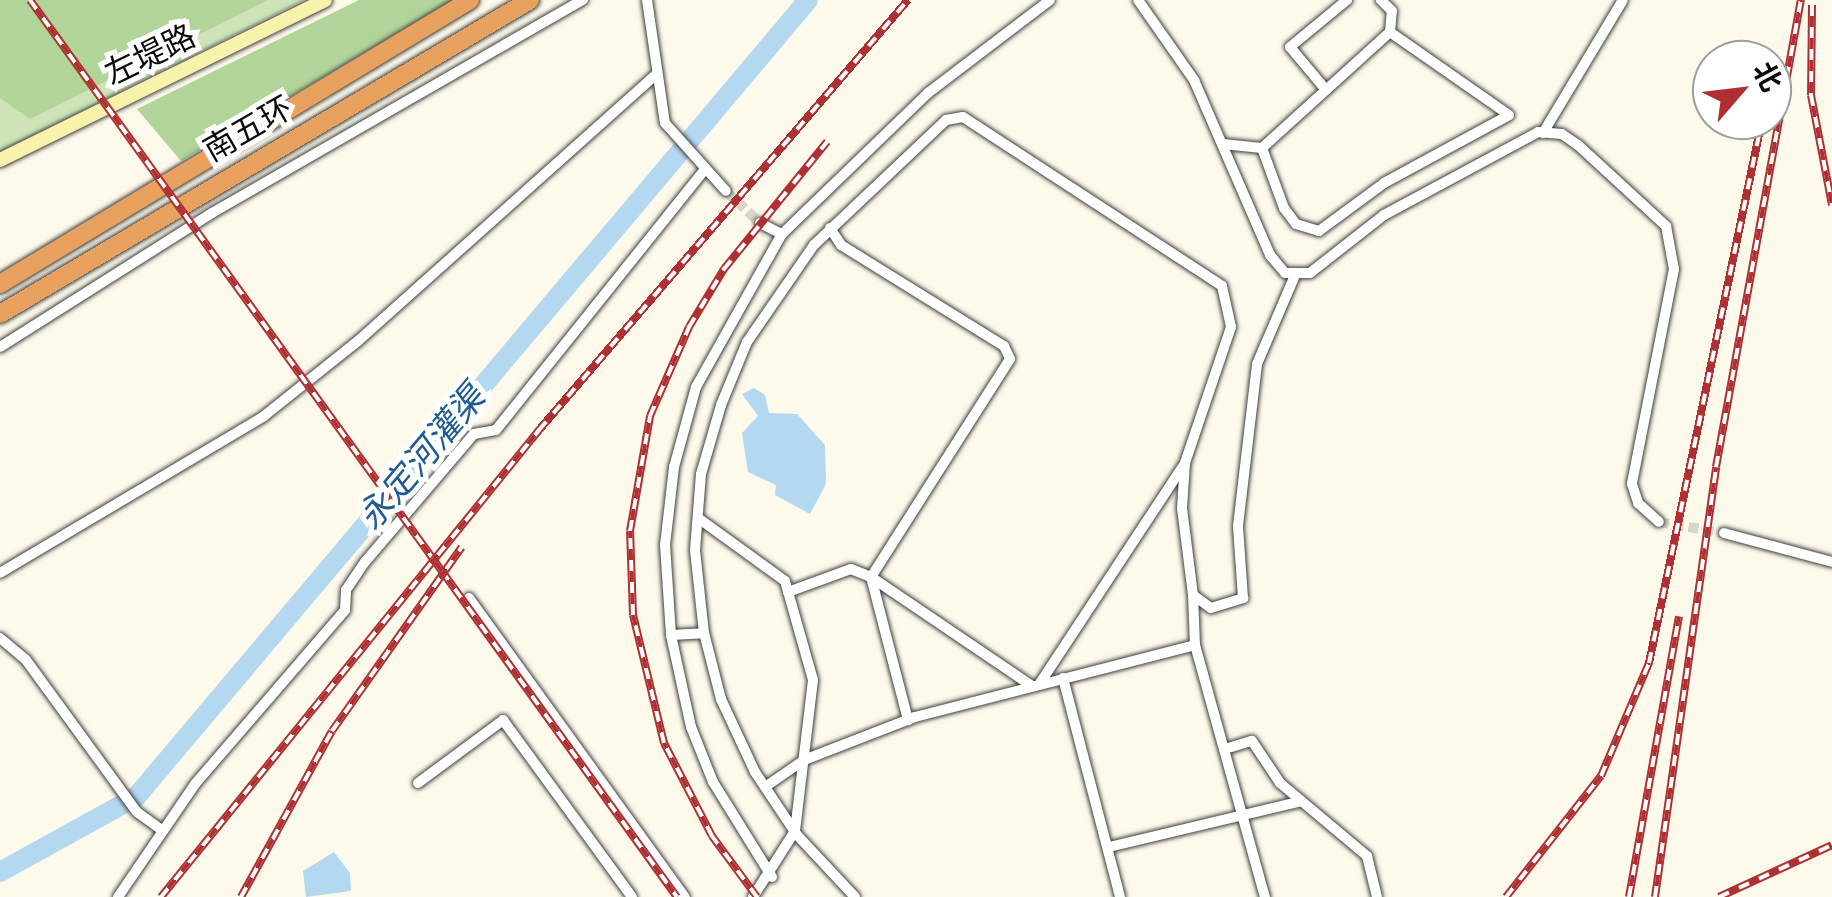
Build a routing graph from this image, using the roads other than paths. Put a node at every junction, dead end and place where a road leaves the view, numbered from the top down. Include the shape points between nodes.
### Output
1 (324, 0) edge
2 (470, 0) edge
3 (530, 0) edge
4 (583, 0) edge
5 (647, 0) edge
6 (1050, 0) edge
7 (1138, 0) edge
8 (1347, 0) edge
9 (1382, 0) edge
10 (1623, 0) edge
11 (1390, 32) junction
12 (655, 75) junction
13 (1326, 90) junction
14 (1543, 133) junction
15 (1223, 144) junction
16 (1262, 148) junction
17 (0, 160) edge
18 (703, 172) junction
19 (834, 185) junction
20 (726, 191) tunnel mouth
21 (851, 204) junction
22 (760, 223) tunnel mouth
23 (830, 228) junction
24 (782, 234) junction
25 (1296, 273) junction
26 (0, 284) edge
27 (0, 314) edge
28 (0, 347) edge
29 (1185, 463) junction
30 (698, 518) junction
31 (1659, 522) dead end
32 (1724, 533) tunnel mouth
33 (1832, 562) edge
34 (0, 574) edge
35 (871, 577) junction
36 (788, 592) junction
37 (1192, 596) junction
38 (469, 598) dead end
39 (704, 633) junction
40 (671, 635) junction
41 (0, 638) edge
42 (1195, 645) junction
43 (1063, 678) junction
44 (1036, 685) junction
45 (908, 720) junction
46 (1225, 749) junction
47 (804, 760) junction
48 (418, 783) dead end
49 (765, 787) junction
50 (1302, 802) junction
51 (1243, 815) junction
52 (162, 830) junction
53 (795, 831) junction
54 (1109, 847) junction
55 (772, 877) junction
56 (118, 897) edge
57 (632, 897) edge
58 (685, 897) edge
59 (754, 897) edge
60 (855, 897) edge
61 (1120, 897) edge
62 (1265, 897) edge
63 (1377, 897) edge

1 - 17 main road, 左堤路
2 - 26 highway, 南五环
3 - 27 highway, 南五环
4 - 28 street via 212,213
5 - 12 street
6 - 19 street via 928,93
7 - 15 street via 1194,80
8 - 13 street via 1290,47
9 - 11 street via 1392,12
10 - 14 street
11 - 13 street
11 - 16 street via 1510,114 1384,182 1319,231 1296,224 1284,208
12 - 18 street via 671,134
12 - 34 street via 358,342 264,416
13 - 16 street
14 - 25 street via 1384,215 1310,274
14 - 31 street via 1578,145 1666,226 1674,269 1632,484 1638,503
15 - 16 street
15 - 25 street via 1270,255 1285,273
18 - 20 street
18 - 52 street via 496,430 474,434 365,562 346,590 345,610
19 - 21 street
19 - 24 street
21 - 23 street
21 - 29 street via 946,120 963,117 1222,286 1232,327
22 - 24 street
23 - 30 street via 747,342 716,421
23 - 35 street via 841,245 1004,346 1010,358
24 - 40 street via 696,386 682,435 664,545
25 - 37 street via 1257,364 1240,507 1243,598 1210,608
29 - 37 street via 1182,508
29 - 44 street
30 - 36 street via 785,581
30 - 39 street
32 - 33 street
35 - 36 street via 852,569
35 - 44 street
35 - 45 street
36 - 47 street via 813,680
37 - 42 street
38 - 58 street
39 - 40 street
39 - 49 street via 721,699
40 - 55 street via 712,782
41 - 52 street via 26,660 136,812
42 - 43 street
42 - 46 street
43 - 44 street
43 - 54 street
44 - 45 street
45 - 47 street
46 - 50 street via 1252,740 1280,783
46 - 51 street
47 - 49 street
47 - 53 street
48 - 57 street via 502,720
49 - 53 street
50 - 51 street
50 - 63 street via 1367,856
51 - 54 street
51 - 62 street
52 - 56 street
53 - 55 street
53 - 60 street
54 - 61 street
55 - 59 street

